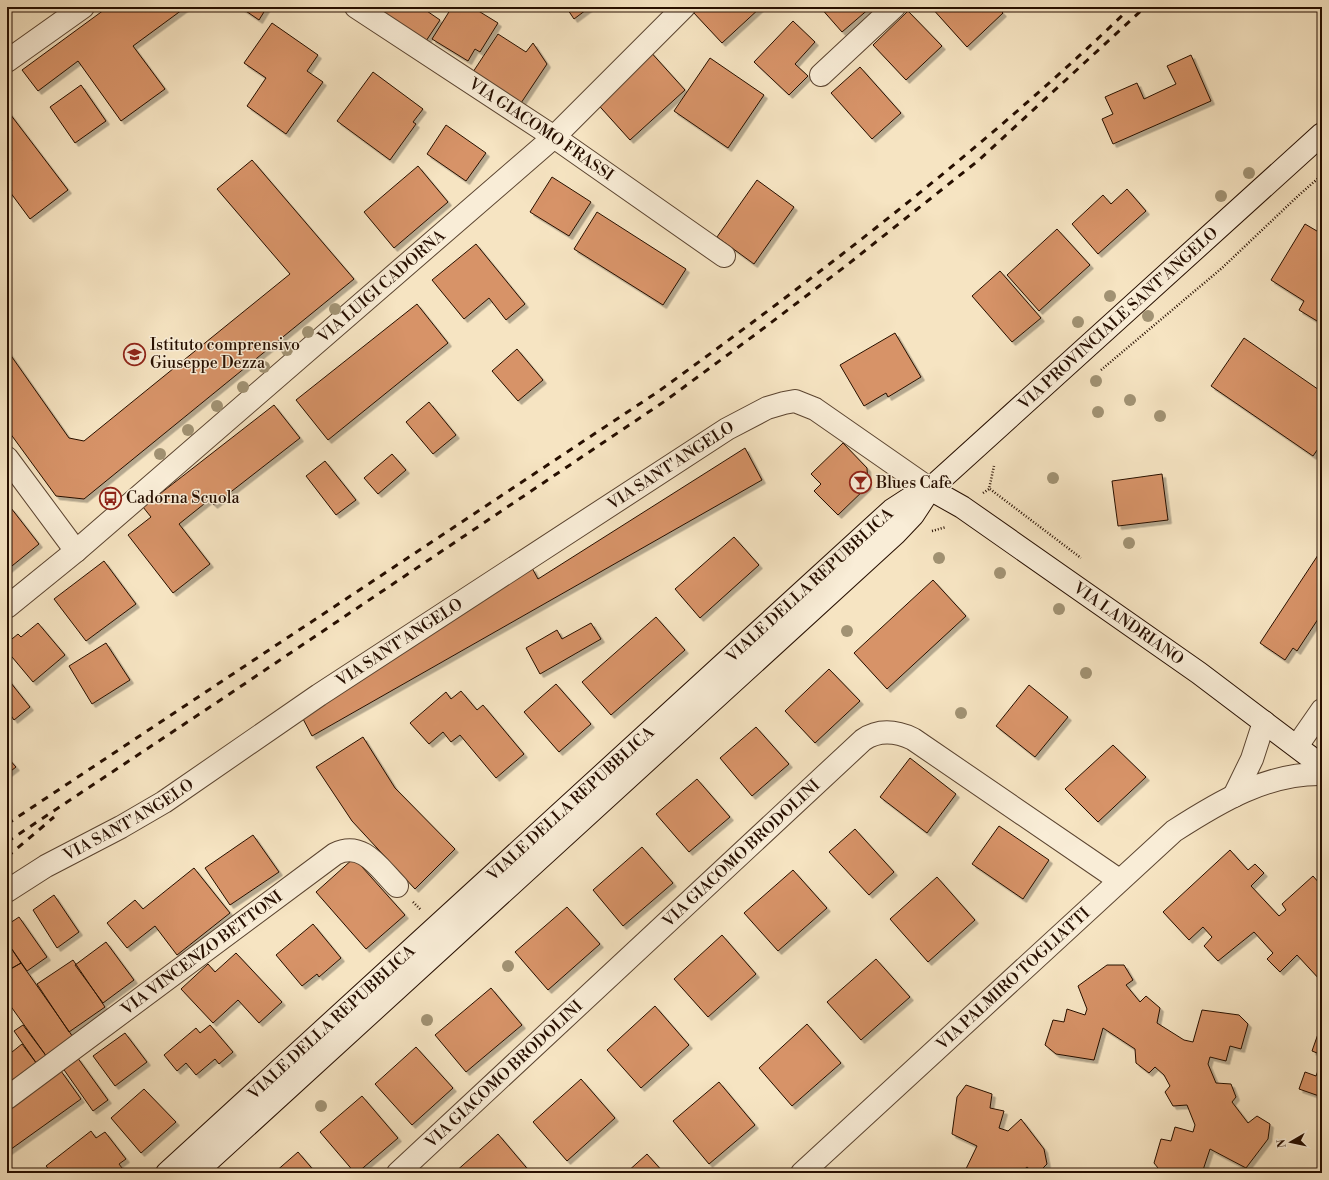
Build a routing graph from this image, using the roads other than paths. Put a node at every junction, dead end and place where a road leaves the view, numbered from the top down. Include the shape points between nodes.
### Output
1 (83, 7) edge
2 (356, 7) edge
3 (684, 7) edge
4 (894, 7) edge
5 (7, 61) edge
6 (821, 75) dead end
7 (1322, 126) edge
8 (554, 137) junction
9 (1314, 141) edge
10 (724, 256) dead end
11 (795, 401) joint
12 (7, 458) edge
13 (930, 490) junction
14 (76, 551) junction
15 (7, 607) edge
16 (1322, 710) edge
17 (1264, 722) junction
18 (1297, 746) junction
19 (1322, 766) edge
20 (1322, 774) edge
21 (1234, 796) junction
22 (1119, 880) junction
23 (397, 886) dead end
24 (7, 891) edge
25 (7, 1098) edge
26 (167, 1173) edge
27 (195, 1173) edge
28 (398, 1173) edge
29 (802, 1173) edge

1 - 5 street
2 - 8 street, VIA GIACOMO FRASSI
3 - 8 street, VIA LUIGI CADORNA
4 - 6 street
7 - 9 street, VIA PROVINCIALE SANT'ANGELO
8 - 10 street, VIA GIACOMO FRASSI
8 - 14 street, VIA LUIGI CADORNA
9 - 13 street, VIA PROVINCIALE SANT'ANGELO
11 - 13 street, VIA LANDRIANO via 819,411
11 - 24 street, VIA SANT'ANGELO via 767,408 722,432 319,695 164,802 46,866
12 - 14 street
13 - 17 street, VIA LANDRIANO via 962,507 1199,673
13 - 26 street, VIALE DELLA REPUBBLICA via 912,497 892,510
13 - 27 street, VIALE DELLA REPUBBLICA via 913,516 889,540
14 - 15 street, VIA LUIGI CADORNA
16 - 18 street
17 - 18 street, VIA LANDRIANO
17 - 21 street via 1252,759
18 - 19 street, VIA LANDRIANO
20 - 21 street, VIA PALMIRO TOGLIATTI via 1277,779
21 - 22 street, VIA PALMIRO TOGLIATTI via 1174,831
22 - 28 street, VIA GIACOMO BRODOLINI via 913,739 896,733 876,733 863,740
22 - 29 street, VIA PALMIRO TOGLIATTI
23 - 25 street, VIA VINCENZO BETTONI via 370,858 357,850 349,849 335,854

